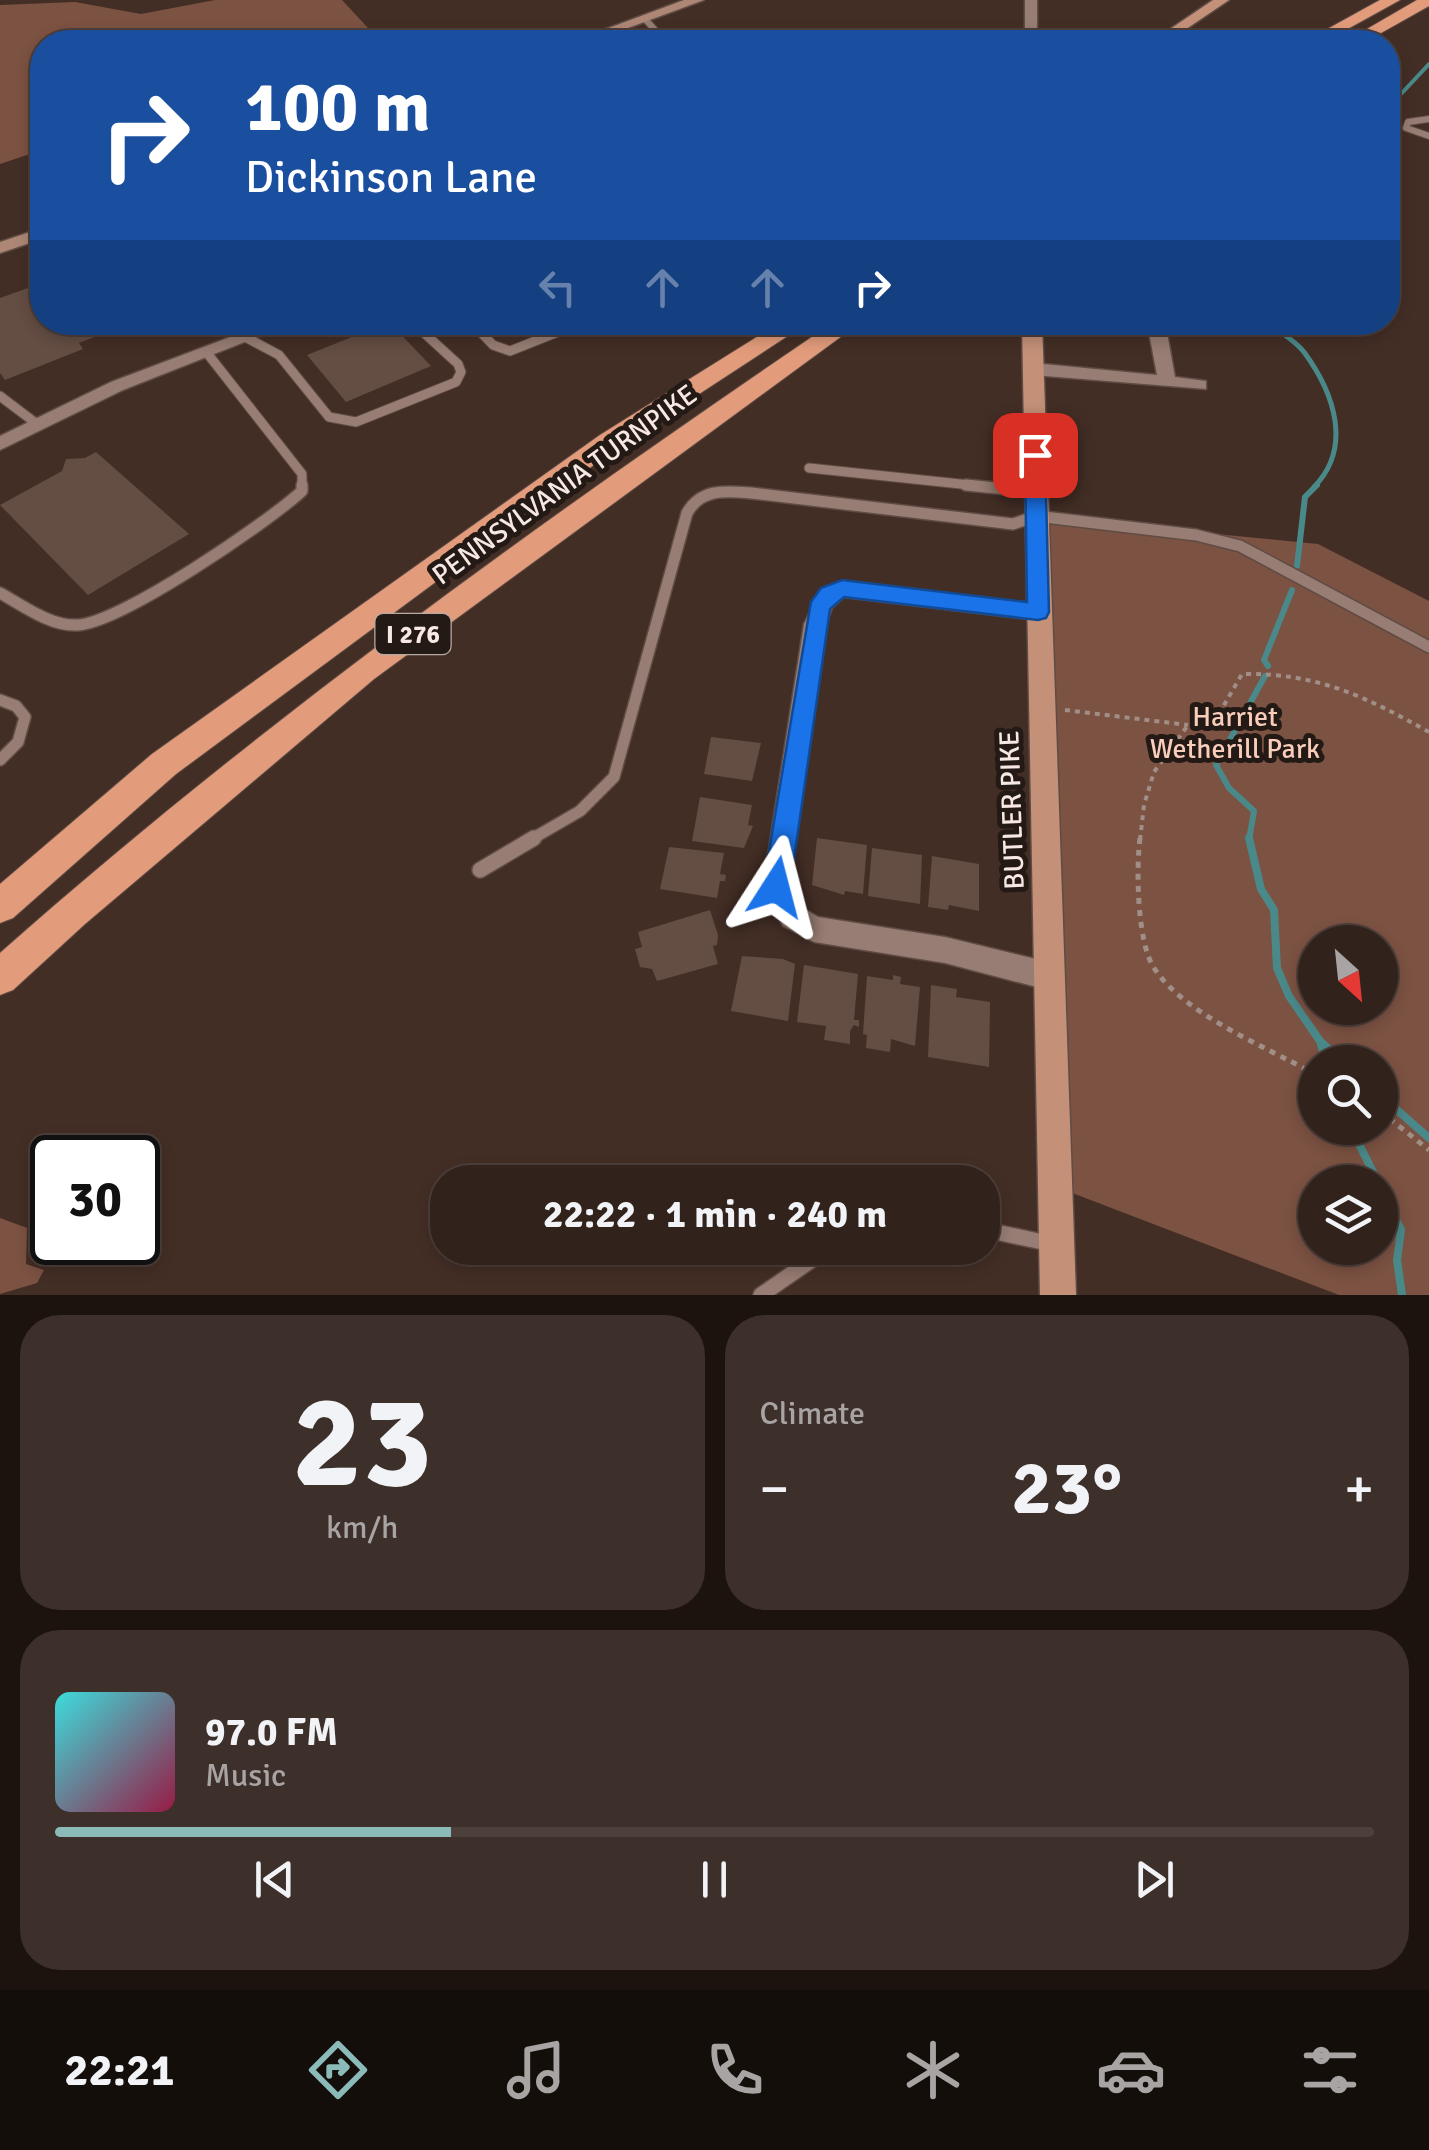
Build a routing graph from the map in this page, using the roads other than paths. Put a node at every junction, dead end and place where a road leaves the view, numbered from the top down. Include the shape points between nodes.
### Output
1 (698, 0) edge
2 (1031, 0) edge
3 (1222, 0) edge
4 (1392, 0) edge
5 (1429, 1) edge
6 (646, 18) junction
7 (612, 30) edge
8 (655, 30) edge
9 (1032, 30) edge
10 (1176, 30) edge
11 (1335, 30) edge
12 (1373, 30) edge
13 (1429, 119) edge
14 (1429, 136) edge
15 (30, 237) edge
16 (0, 248) edge
17 (246, 335) edge
18 (261, 335) edge
19 (426, 335) edge
20 (483, 335) edge
21 (549, 335) edge
22 (777, 335) edge
23 (831, 335) edge
24 (1032, 335) edge
25 (1158, 335) edge
26 (208, 353) junction
27 (1033, 370) junction
28 (1167, 382) junction
29 (1200, 385) dead end
30 (0, 396) edge
31 (37, 424) junction
32 (0, 444) edge
33 (809, 468) dead end
34 (1035, 504) junction
35 (0, 592) edge
36 (1038, 612) junction
37 (1429, 647) edge
38 (0, 700) edge
39 (0, 760) edge
40 (480, 870) dead end
41 (0, 906) edge
42 (1048, 976) junction
43 (0, 978) edge
44 (1000, 1233) edge
45 (1056, 1244) junction
46 (804, 1265) edge
47 (761, 1295) edge
48 (1058, 1295) edge

1 - 6 street
2 - 9 street
3 - 10 main road
4 - 11 highway
5 - 12 highway
6 - 7 street
6 - 8 lane
13 - 14 lane via 1406,128
15 - 16 street
17 - 26 street
18 - 19 lane via 329,417 356,422 456,382 458,364
20 - 21 lane via 510,350
22 - 41 highway, PENNSYLVANIA TURNPIKE / I 276 via 608,441 196,741
23 - 43 highway, PENNSYLVANIA TURNPIKE / I 276 via 363,670
24 - 27 main road, BUTLER PIKE
25 - 28 street
26 - 31 street
26 - 35 lane via 302,474 302,491 130,604 84,625 56,622
27 - 28 street
27 - 34 main road, BUTLER PIKE
28 - 29 street
30 - 31 lane
31 - 32 street
33 - 34 lane
34 - 36 main road, BUTLER PIKE
34 - 37 lane via 1240,546
34 - 40 lane via 1013,524 724,491 695,499 614,777 580,811
36 - 42 main road, BUTLER PIKE
36 - 42 street via 842,588 829,594 815,624 776,887 793,917 814,930 944,950
38 - 39 lane via 24,717 24,733
42 - 45 main road, BUTLER PIKE
44 - 45 lane
45 - 48 main road, BUTLER PIKE
46 - 47 lane

